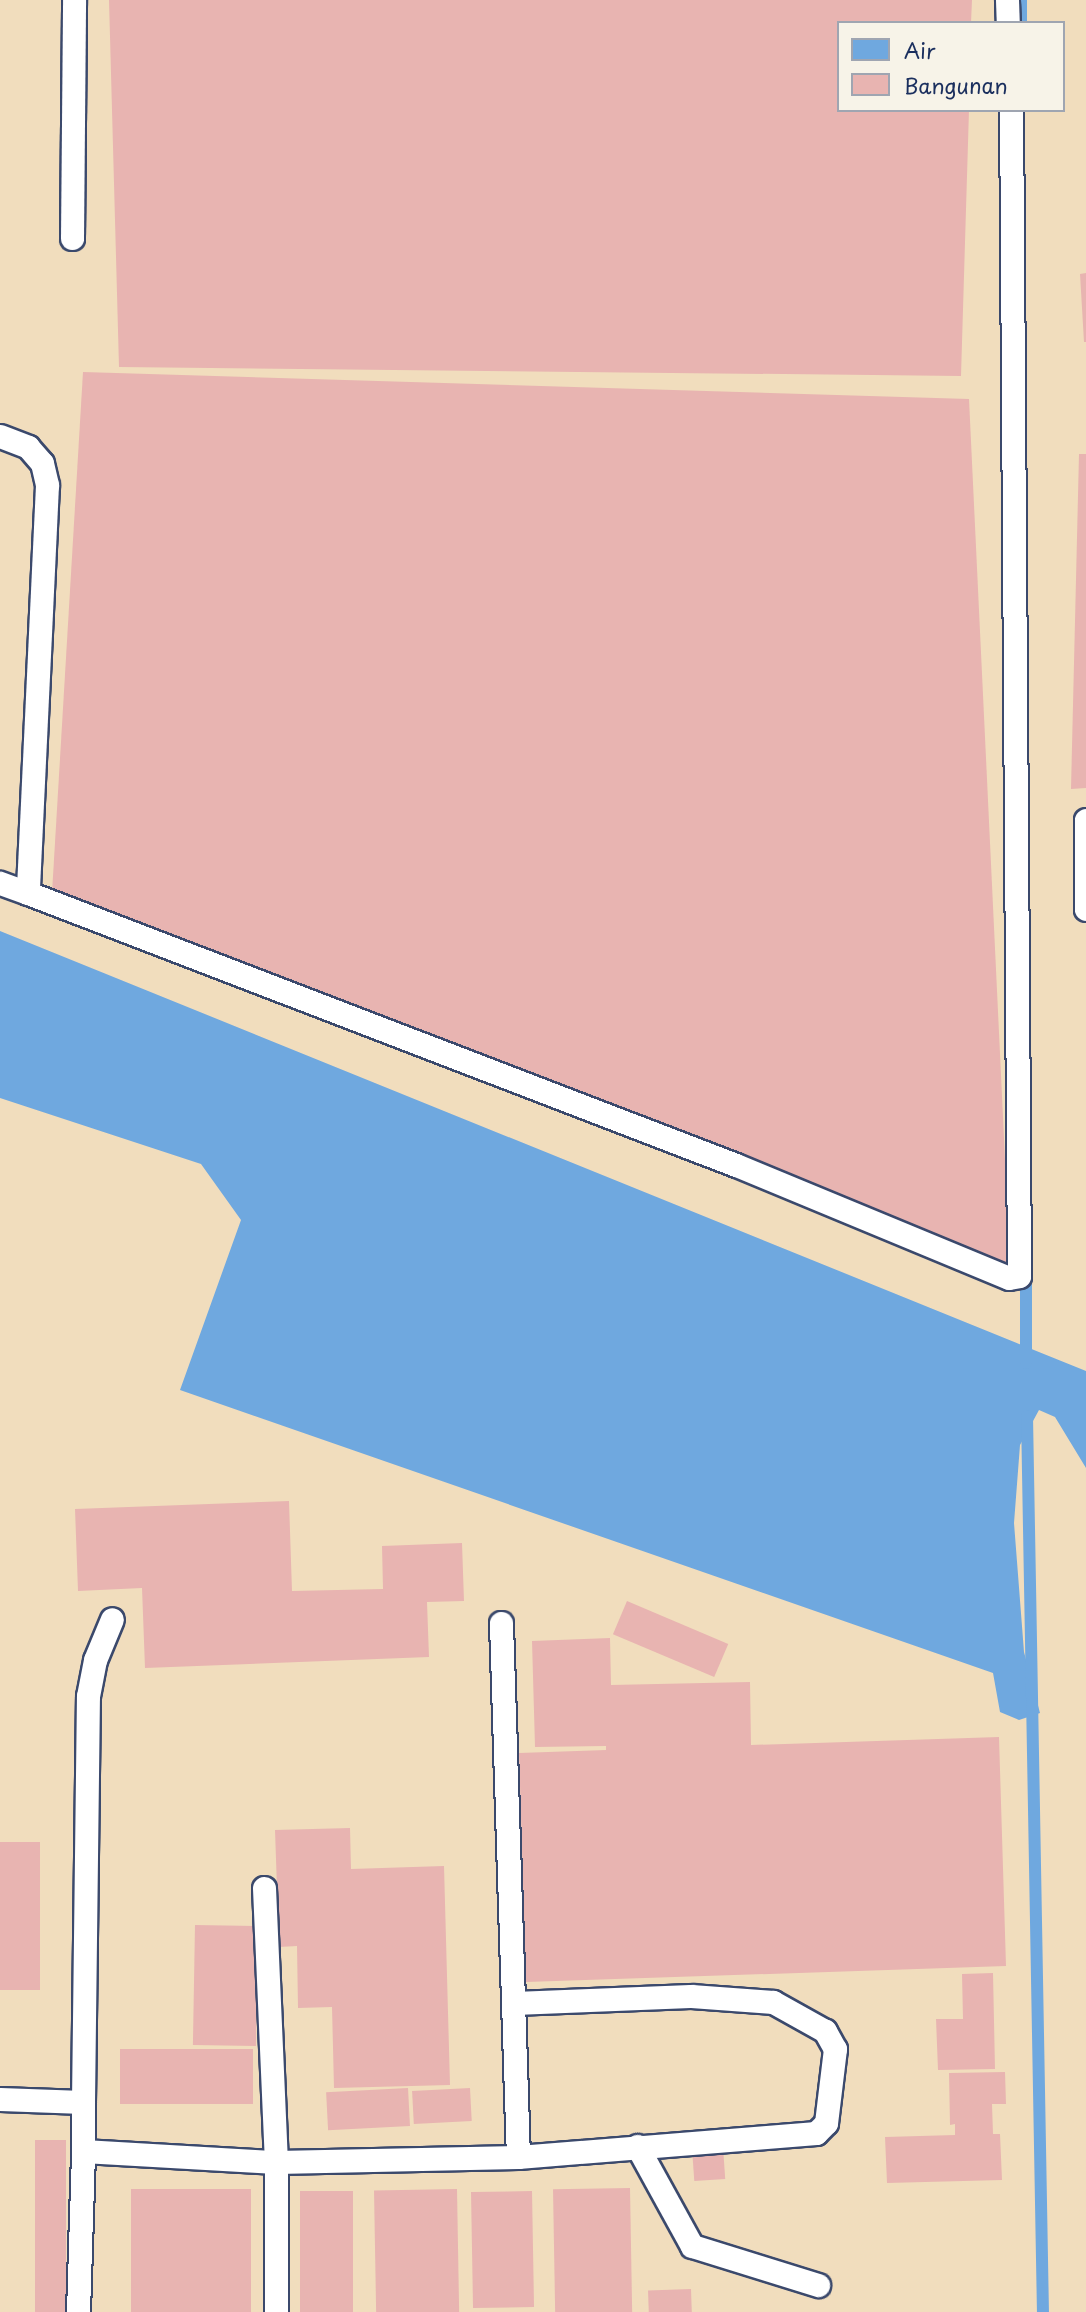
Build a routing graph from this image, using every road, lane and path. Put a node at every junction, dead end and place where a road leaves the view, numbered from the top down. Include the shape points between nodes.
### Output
1 (74, 0) edge
2 (1007, 0) edge
3 (1008, 21) edge
4 (1011, 112) edge
5 (72, 237) dead end
6 (0, 436) edge
7 (1086, 820) edge
8 (0, 883) edge
9 (28, 893) junction
10 (1086, 909) edge
11 (113, 1619) dead end
12 (501, 1623) dead end
13 (264, 1888) dead end
14 (513, 2003) junction
15 (0, 2099) edge
16 (83, 2102) junction
17 (637, 2146) junction
18 (83, 2151) junction
19 (518, 2157) junction
20 (275, 2162) junction
21 (818, 2285) dead end
22 (78, 2312) edge
23 (276, 2312) edge

1 - 5 lane
2 - 3 lane
4 - 9 lane via 1019,1276 1009,1278 736,1165
6 - 9 lane via 28,447 42,463 47,485
7 - 10 lane
8 - 9 lane
11 - 16 lane via 95,1660 88,1696
12 - 14 lane
13 - 20 lane
14 - 17 lane via 691,1996 773,2002 825,2031 835,2049 829,2110 816,2133
14 - 19 lane
15 - 16 lane
16 - 18 lane
17 - 19 lane
17 - 21 lane via 692,2246
18 - 20 lane
18 - 22 lane
19 - 20 lane
20 - 23 lane

